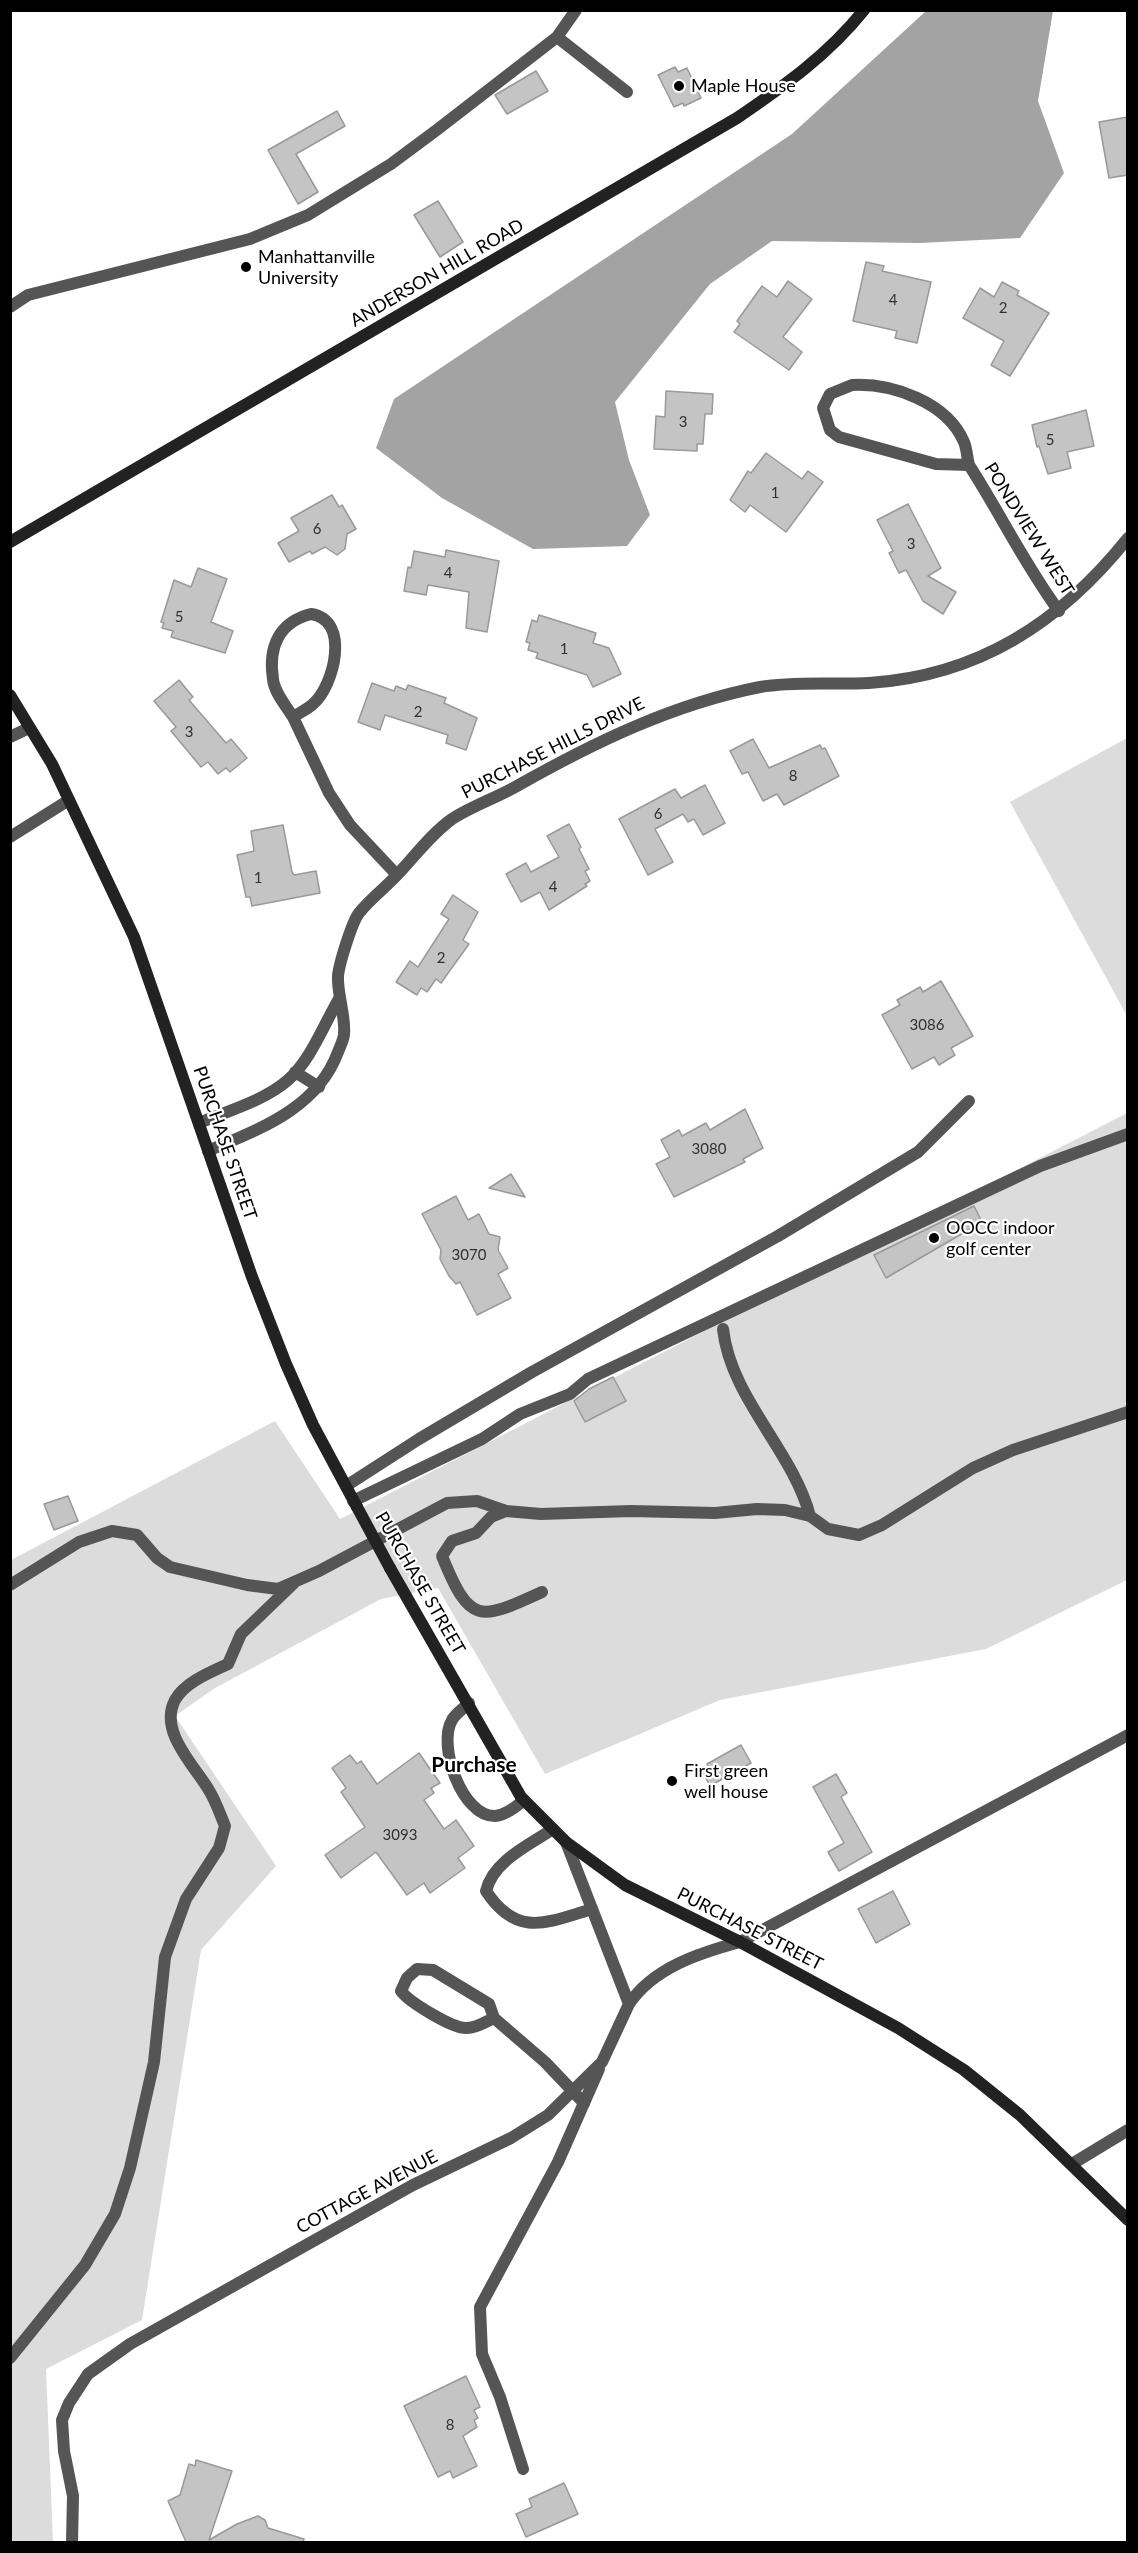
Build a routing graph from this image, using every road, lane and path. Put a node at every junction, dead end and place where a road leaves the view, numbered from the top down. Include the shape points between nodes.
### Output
1 (576, 10) edge
2 (864, 10) edge
3 (557, 37) junction
4 (627, 92) dead end
5 (10, 307) edge
6 (969, 465) junction
7 (1128, 538) edge
8 (10, 542) edge
9 (1059, 611) junction
10 (10, 695) edge
11 (293, 717) junction
12 (29, 728) junction
13 (10, 737) edge
14 (69, 800) junction
15 (10, 837) edge
16 (397, 875) junction
17 (340, 997) junction
18 (296, 1072) junction
19 (319, 1087) junction
20 (969, 1101) dead end
21 (199, 1124) junction
22 (1128, 1134) edge
23 (208, 1151) junction
24 (723, 1329) dead end
25 (1128, 1412) edge
26 (346, 1486) junction
27 (355, 1504) junction
28 (506, 1510) junction
29 (810, 1516) junction
30 (294, 1583) junction
31 (10, 1585) edge
32 (543, 1592) dead end
33 (468, 1703) junction
34 (1128, 1735) edge
35 (524, 1800) junction
36 (553, 1829) junction
37 (566, 1842) junction
38 (592, 1909) junction
39 (740, 1942) junction
40 (629, 2004) junction
41 (494, 2018) junction
42 (602, 2062) junction
43 (572, 2091) junction
44 (584, 2103) junction
45 (1128, 2130) edge
46 (1072, 2164) junction
47 (1128, 2220) edge
48 (10, 2358) edge
49 (523, 2469) dead end
50 (72, 2542) edge

1 - 3 street
2 - 8 main road, ANDERSON HILL ROAD via 821,58 737,118
3 - 4 street
3 - 5 street via 391,164 308,215 250,238 28,295
6 - 6 street, PONDVIEW WEST via 964,442 938,409 924,401 891,390 852,385 830,394 823,408 830,430 839,437 936,464
6 - 9 street, PONDVIEW WEST via 1034,578
7 - 9 street, PURCHASE HILLS DRIVE
9 - 16 street, PURCHASE HILLS DRIVE via 1024,636 990,653 914,678 764,687 645,720 452,819
10 - 12 main road, PURCHASE STREET
11 - 11 street via 315,704 336,651 330,624 320,615 295,618 278,637 273,681
11 - 16 street via 329,793 357,832
12 - 13 street
12 - 14 main road, PURCHASE STREET
14 - 15 street
14 - 21 main road, PURCHASE STREET via 134,937
16 - 17 street, PURCHASE HILLS DRIVE via 357,915 338,975
17 - 18 street, PURCHASE HILLS DRIVE
17 - 19 street, PURCHASE HILLS DRIVE via 344,1036 333,1066
18 - 19 street
18 - 21 street, PURCHASE HILLS DRIVE via 273,1090
19 - 23 street, PURCHASE HILLS DRIVE via 285,1115
20 - 26 street via 918,1152 778,1236 532,1372
21 - 23 main road, PURCHASE STREET
22 - 27 street via 1040,1166 598,1374 570,1394 520,1414 482,1439
23 - 26 main road, PURCHASE STREET via 286,1364
24 - 29 street via 734,1375 786,1460
25 - 29 street via 1013,1450 973,1468 882,1526 859,1535 828,1528
26 - 27 main road, PURCHASE STREET
27 - 33 main road, PURCHASE STREET, bridge
28 - 29 street via 541,1514 716,1514 766,1509
28 - 30 street via 477,1501 447,1503
28 - 32 street via 491,1517 476,1533 452,1541 442,1556 452,1579 466,1604 485,1614 507,1609
30 - 31 street via 278,1589 170,1567 137,1535 112,1531 79,1542
30 - 48 street via 241,1634 228,1664 198,1679 175,1700 170,1722 182,1750 211,1792 225,1826 219,1848 186,1899 165,1957 154,2062 130,2168 115,2214 85,2265
33 - 35 main road, PURCHASE STREET via 498,1761
33 - 35 street via 452,1720 446,1740 461,1791 480,1810 495,1816
34 - 39 street, COTTAGE AVENUE
35 - 36 main road, PURCHASE STREET
36 - 37 main road, PURCHASE STREET
36 - 38 street via 508,1859 489,1879 486,1891 496,1906 516,1922 543,1923
37 - 38 street
37 - 39 main road, PURCHASE STREET via 625,1885
38 - 40 street
39 - 40 street, COTTAGE AVENUE via 709,1950 662,1972 640,1988
39 - 46 main road, PURCHASE STREET via 898,2028 964,2070
40 - 42 street, COTTAGE AVENUE
41 - 41 street via 489,2004 433,1970 417,1970 400,1991 408,2001 464,2028 477,2027
41 - 43 street
42 - 43 street, COTTAGE AVENUE
42 - 44 street
43 - 44 street
43 - 50 street, COTTAGE AVENUE via 548,2115 511,2138 413,2186 130,2344 88,2374 62,2420 73,2496
44 - 49 street via 558,2162 480,2307 482,2354
45 - 46 street
46 - 47 main road, PURCHASE STREET

